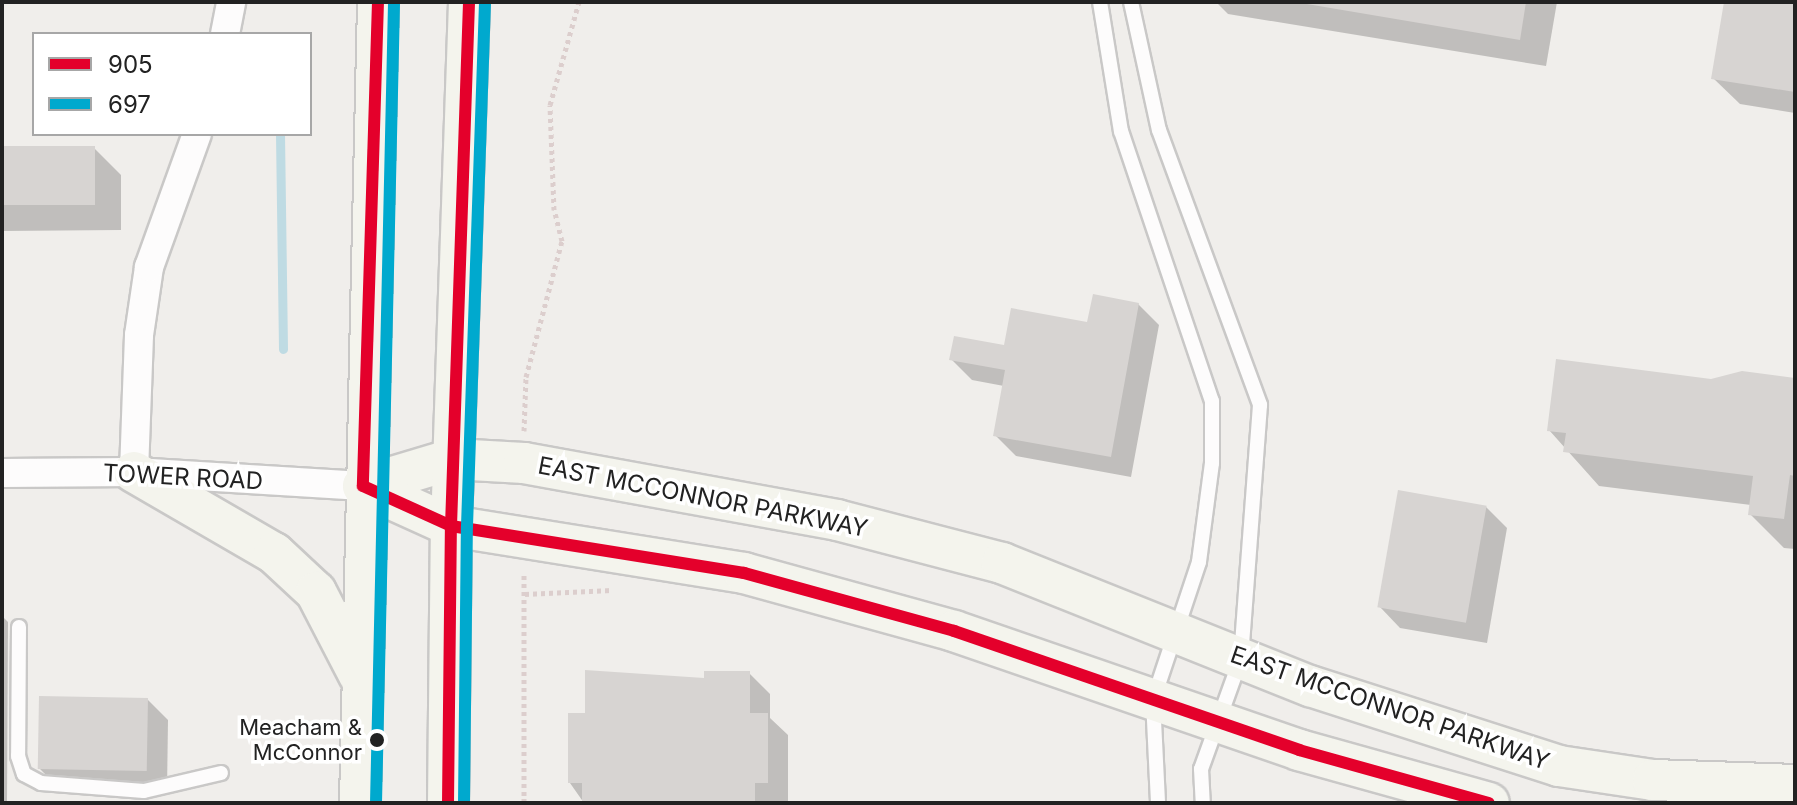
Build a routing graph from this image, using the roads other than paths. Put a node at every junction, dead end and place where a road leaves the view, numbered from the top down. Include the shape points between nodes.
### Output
1 (231, 2) edge
2 (378, 2) edge
3 (469, 2) edge
4 (1100, 2) edge
5 (1131, 2) edge
6 (225, 32) edge
7 (196, 136) edge
8 (453, 459) junction
9 (134, 472) junction
10 (2, 473) edge
11 (363, 486) junction
12 (451, 526) junction
13 (19, 627) dead end
14 (1177, 633) junction
15 (1241, 658) junction
16 (361, 678) junction
17 (1153, 700) junction
18 (1221, 723) junction
19 (221, 773) dead end
20 (1795, 785) edge
21 (360, 803) edge
22 (448, 803) edge
23 (1158, 803) edge
24 (1203, 803) edge
25 (1489, 803) edge

1 - 6 street
2 - 11 street
3 - 8 street
4 - 14 lane via 1121,131 1212,401 1212,463 1199,562
5 - 15 lane via 1159,130 1260,405
7 - 9 street via 149,267 139,335
8 - 11 street, EAST MCCONNOR PARKWAY
8 - 12 street
8 - 14 street, EAST MCCONNOR PARKWAY via 606,474 837,520 1002,563
9 - 10 street, TOWER ROAD
9 - 11 street, TOWER ROAD
9 - 16 street via 274,553 316,592
11 - 12 street
11 - 16 street
12 - 17 street via 744,573 954,631
12 - 22 street
13 - 19 lane via 18,756 24,774 41,783 144,791
14 - 15 street, EAST MCCONNOR PARKWAY
14 - 17 lane
15 - 18 lane
15 - 20 street, EAST MCCONNOR PARKWAY via 1310,686 1559,766 1653,780
16 - 21 street
17 - 18 street
17 - 23 lane
18 - 24 lane via 1201,769
18 - 25 street

